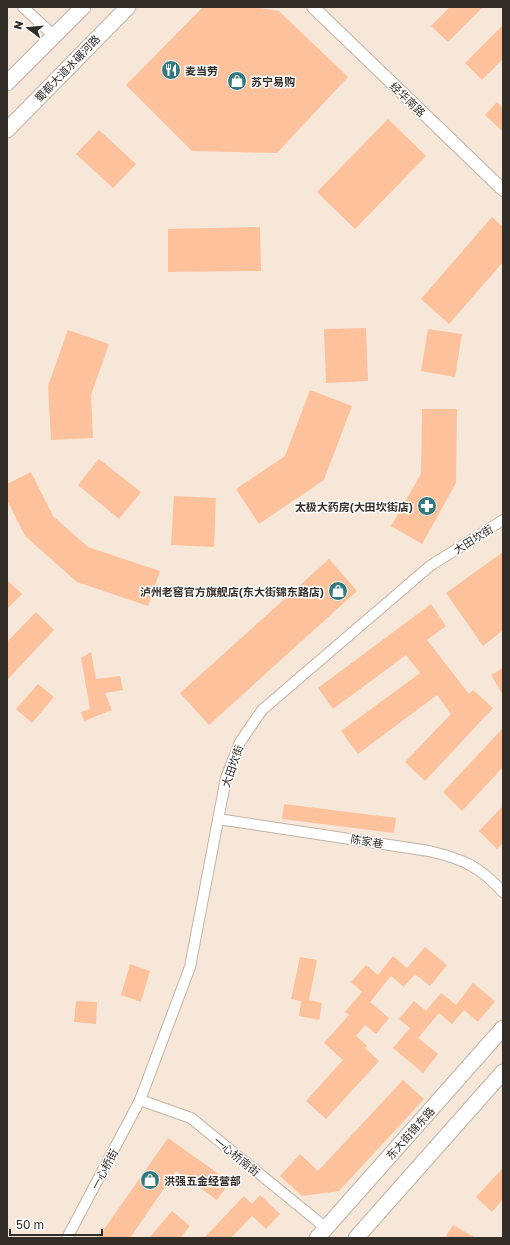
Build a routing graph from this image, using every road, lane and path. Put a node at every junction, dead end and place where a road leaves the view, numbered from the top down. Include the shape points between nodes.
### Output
1 (23, 7) edge
2 (83, 7) edge
3 (128, 7) edge
4 (313, 7) edge
5 (53, 35) junction
6 (7, 83) edge
7 (7, 130) edge
8 (503, 190) edge
9 (503, 520) edge
10 (218, 819) junction
11 (503, 892) edge
12 (503, 1028) edge
13 (503, 1072) edge
14 (140, 1100) junction
15 (321, 1233) edge
16 (67, 1238) edge
17 (356, 1238) edge

1 - 5 street
2 - 5 main road
3 - 7 main road, 蜀都大道水碾河路
4 - 8 street, 经华南路
5 - 6 main road
9 - 10 street, 大田坎街 via 430,566 262,710 240,742 226,778
10 - 11 street, 陈家巷 via 456,857 482,870
10 - 14 street, 大田坎街 via 190,966
12 - 15 main road, 东大街锦东路
13 - 17 main road
14 - 15 street, 一心桥南街 via 191,1118
14 - 16 street, 一心桥街

